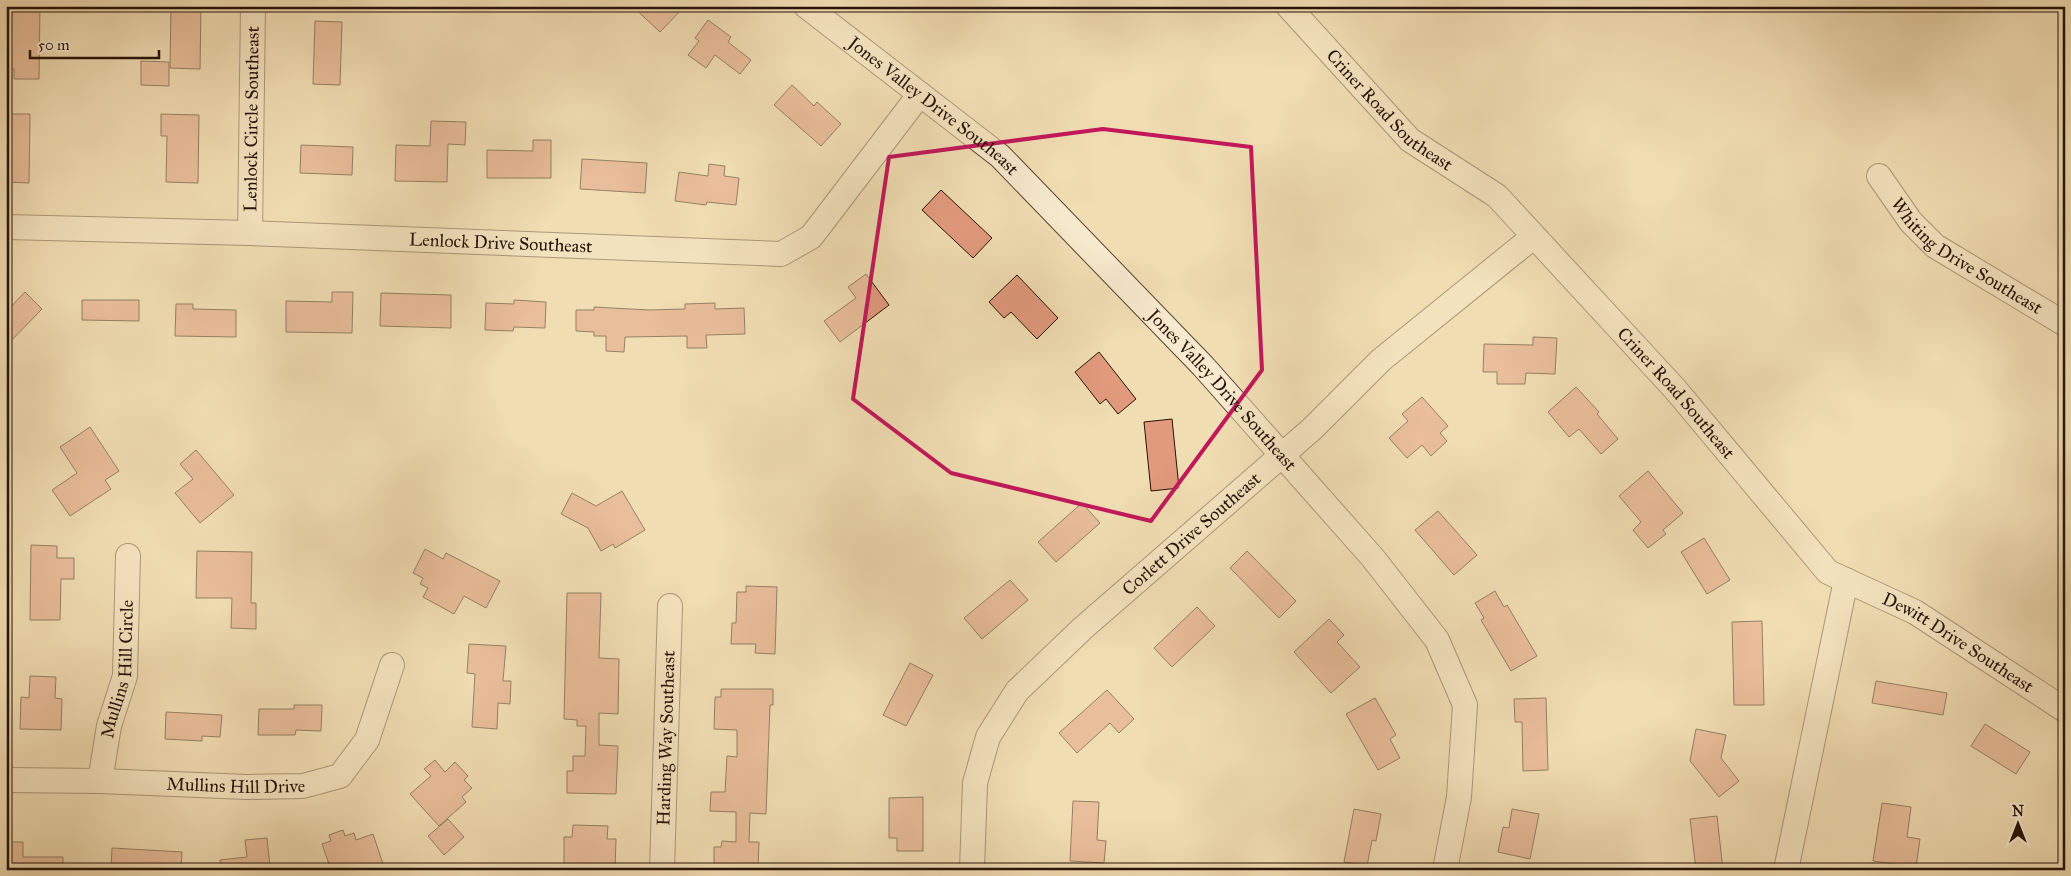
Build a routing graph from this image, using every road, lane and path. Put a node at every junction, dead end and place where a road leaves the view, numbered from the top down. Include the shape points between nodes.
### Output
1 (253, 6) edge
2 (806, 6) edge
3 (1288, 6) edge
4 (920, 94) junction
5 (1879, 176) dead end
6 (6, 227) edge
7 (250, 233) junction
8 (1533, 236) junction
9 (2065, 324) edge
10 (1282, 455) junction
11 (128, 556) dead end
12 (1846, 580) junction
13 (670, 606) dead end
14 (392, 665) dead end
15 (2065, 710) edge
16 (6, 780) edge
17 (100, 781) junction
18 (662, 870) edge
19 (972, 870) edge
20 (1445, 870) edge
21 (1786, 870) edge

1 - 7 street, Lenlock Circle Southeast
2 - 4 street, Jones Valley Drive Southeast
3 - 8 street, Criner Road Southeast via 1410,140 1497,196
4 - 7 street, Lenlock Drive Southeast via 811,236 781,254
4 - 10 street, Jones Valley Drive Southeast via 1000,156 1204,366
5 - 9 street, Whiting Drive Southeast via 1911,222 1935,246
6 - 7 street, Lenlock Drive Southeast
8 - 10 street, Corlett Drive Southeast via 1381,360
8 - 12 street, Criner Road Southeast via 1675,389 1828,572
10 - 19 street, Corlett Drive Southeast via 1083,628 1016,691 988,737 975,783
10 - 20 street, Jones Valley Drive Southeast via 1373,558 1436,640 1465,705 1459,797
11 - 17 street, Mullins Hill Circle via 125,676 109,726
12 - 15 street, Dewitt Drive Southeast via 1915,612
12 - 21 street
13 - 18 street, Harding Way Southeast
14 - 17 street, Mullins Hill Drive via 367,740 340,776 303,786
16 - 17 street, Mullins Hill Drive

